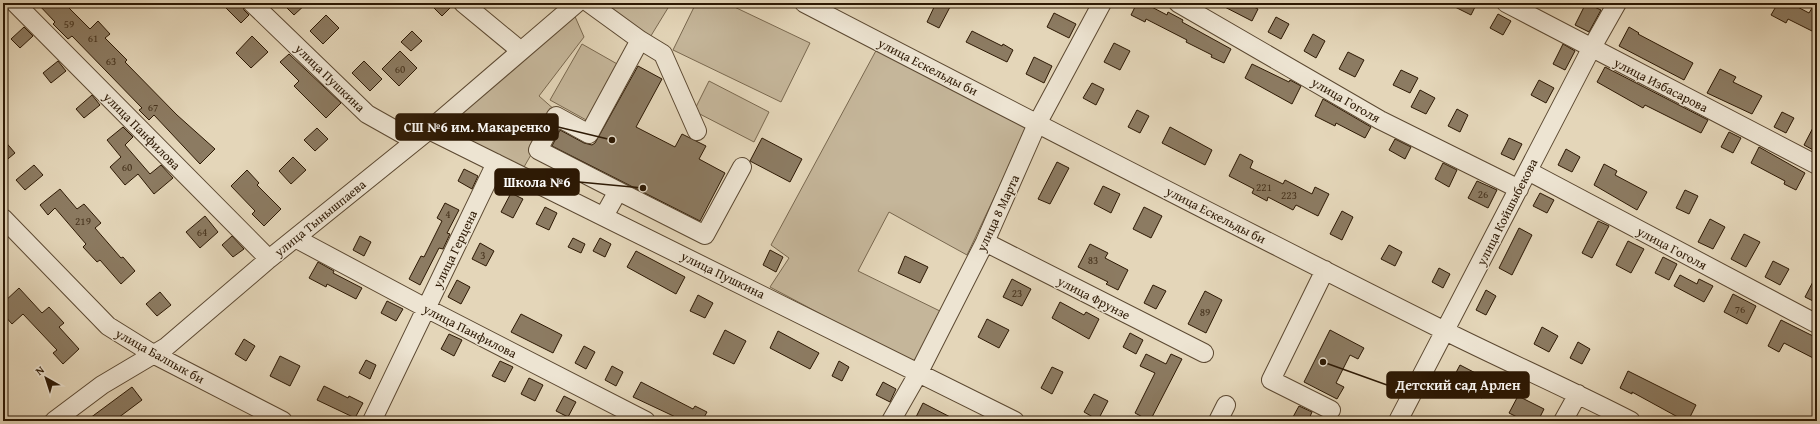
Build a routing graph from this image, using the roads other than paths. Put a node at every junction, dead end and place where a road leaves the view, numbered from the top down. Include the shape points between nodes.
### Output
1 (14, 3) edge
2 (252, 3) edge
3 (463, 3) edge
4 (577, 3) edge
5 (589, 3) edge
6 (804, 3) edge
7 (1102, 3) edge
8 (1178, 3) edge
9 (1506, 3) edge
10 (1617, 3) edge
11 (640, 40) junction
12 (1591, 49) junction
13 (521, 51) junction
14 (1037, 124) junction
15 (429, 130) junction
16 (697, 131) dead end
17 (415, 141) junction
18 (496, 163) junction
19 (1817, 165) edge
20 (742, 167) dead end
21 (1528, 171) junction
22 (1518, 189) junction
23 (618, 191) junction
24 (604, 216) junction
25 (3, 218) edge
26 (705, 235) junction
27 (295, 238) junction
28 (985, 242) junction
29 (268, 259) junction
30 (691, 259) junction
31 (1325, 270) junction
32 (426, 308) junction
33 (1817, 324) edge
34 (1445, 331) junction
35 (1204, 353) dead end
36 (153, 354) junction
37 (918, 372) junction
38 (1578, 394) junction
39 (1226, 405) dead end
40 (1330, 410) dead end
41 (261, 417) edge
42 (54, 421) edge
43 (283, 421) edge
44 (372, 421) edge
45 (646, 421) edge
46 (891, 421) edge
47 (1015, 421) edge
48 (1218, 421) edge
49 (1398, 421) edge
50 (1563, 421) edge
51 (1631, 421) edge

1 - 29 street, улица Панфилова
2 - 17 street, улица Пушкина via 367,114
3 - 13 street
4 - 13 street, улица Тынышпаева
5 - 11 street
6 - 14 street, улица Ескельды би
7 - 14 street, улица 8 Марта
8 - 22 street, улица Гоголя via 1380,120
9 - 12 street, улица Избасарова
10 - 12 street, улица Койшыбекова
11 - 16 street via 663,54
11 - 23 street via 589,134 556,116 538,150
12 - 19 street, улица Избасарова
12 - 21 street, улица Койшыбекова
13 - 15 street, улица Тынышпаева
14 - 28 street, улица 8 Марта
14 - 31 street, улица Ескельды би
15 - 17 street, улица Тынышпаева
15 - 18 street, улица Пушкина
17 - 27 street, улица Тынышпаева
18 - 24 street, улица Пушкина
18 - 32 street, улица Герцена
20 - 26 street
21 - 22 street, улица Койшыбекова
21 - 33 street, улица Гоголя
22 - 34 street, улица Койшыбекова
23 - 24 street
23 - 26 street
24 - 30 street, улица Пушкина
25 - 36 street, улица Балпык би via 108,326
26 - 30 street
27 - 29 street, улица Тынышпаева
27 - 32 street, улица Панфилова
28 - 35 street, улица Фрунзе
28 - 37 street, улица 8 Марта
29 - 36 street, улица Тынышпаева via 166,347
30 - 37 street, улица Пушкина
31 - 34 street, улица Ескельды би
31 - 40 street via 1271,380
32 - 44 street, улица Герцена
32 - 45 street, улица Панфилова
34 - 38 street, улица Ескельды би
34 - 49 street, улица Койшыбекова
36 - 41 street, улица Балпык би
36 - 42 street, улица Тынышпаева via 102,385
37 - 46 street, улица 8 Марта
37 - 47 street, улица Пушкина
38 - 50 street
38 - 51 street, улица Ескельды би
39 - 48 street
41 - 43 street, улица Балпык би

